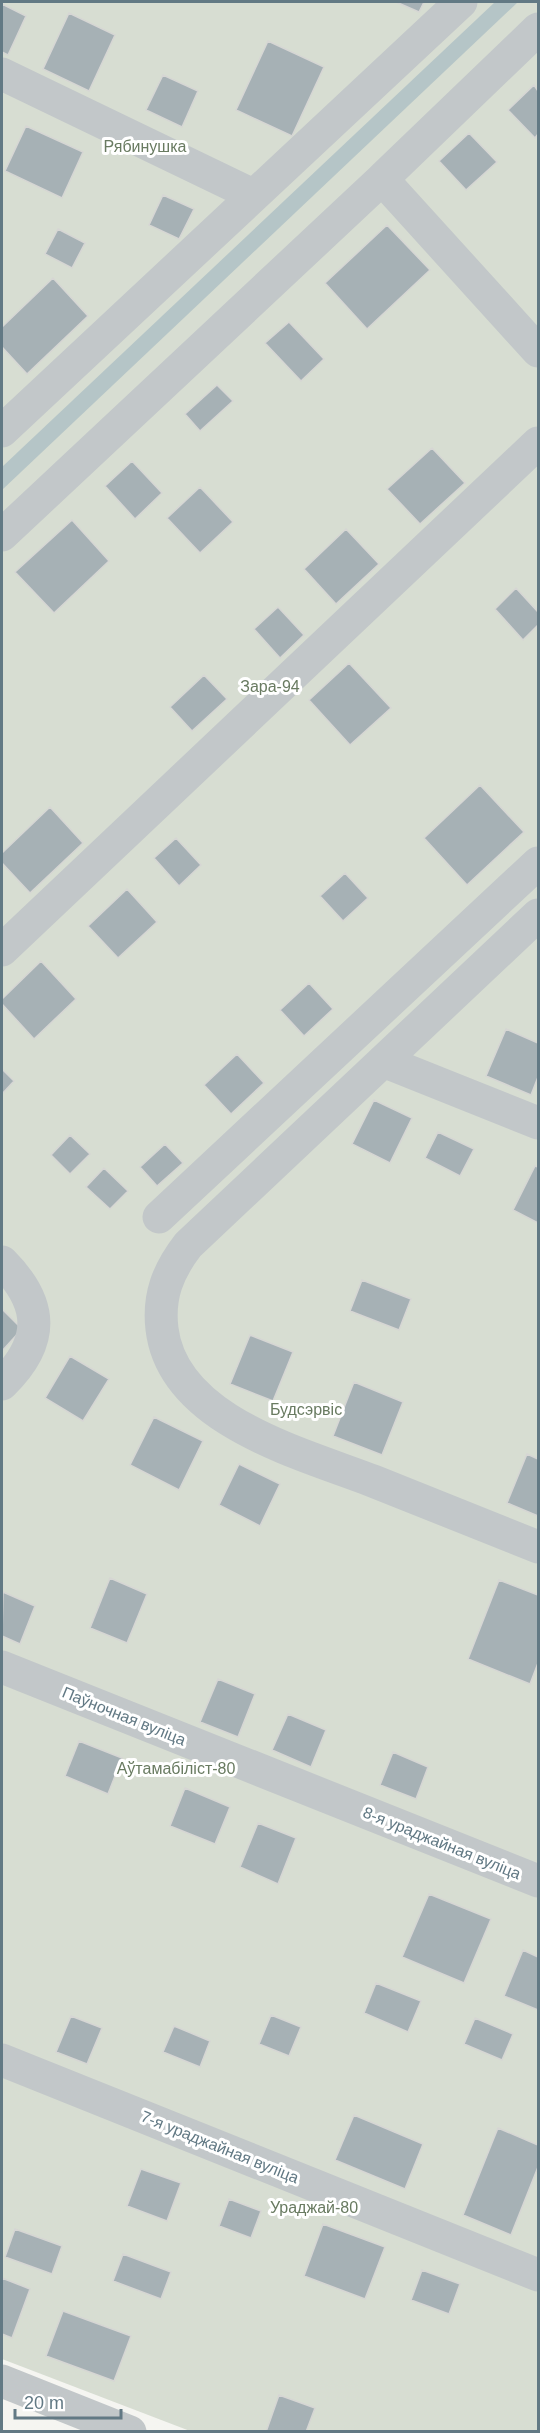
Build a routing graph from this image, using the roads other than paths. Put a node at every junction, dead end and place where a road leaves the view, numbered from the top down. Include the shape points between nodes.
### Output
1 (461, 2) edge
2 (538, 28) edge
3 (2, 74) edge
4 (382, 179) junction
5 (253, 195) junction
6 (538, 351) edge
7 (2, 431) edge
8 (538, 443) edge
9 (2, 535) edge
10 (538, 863) edge
11 (538, 915) edge
12 (2, 950) edge
13 (383, 1061) junction
14 (538, 1123) edge
15 (159, 1217) dead end
16 (2, 1262) edge
17 (2, 1384) edge
18 (538, 1546) edge
19 (2, 1667) edge
20 (346, 1805) joint
21 (538, 1881) edge
22 (2, 2060) edge
23 (538, 2275) edge
24 (2, 2381) edge
25 (130, 2432) edge

1 - 5 lane
2 - 4 lane
3 - 5 lane
4 - 6 lane
4 - 9 lane
5 - 7 lane
8 - 12 lane
10 - 15 lane
11 - 13 lane
13 - 14 lane
13 - 18 lane via 174,1262 164,1286 160,1311 164,1340 177,1370 194,1394 242,1427
16 - 17 lane via 22,1286 35,1320 33,1339 25,1357
19 - 20 lane, Паўночная вуліца
20 - 21 lane, 8-я ураджайная вуліца
22 - 23 lane, 7-я ураджайная вуліца
24 - 25 lane

